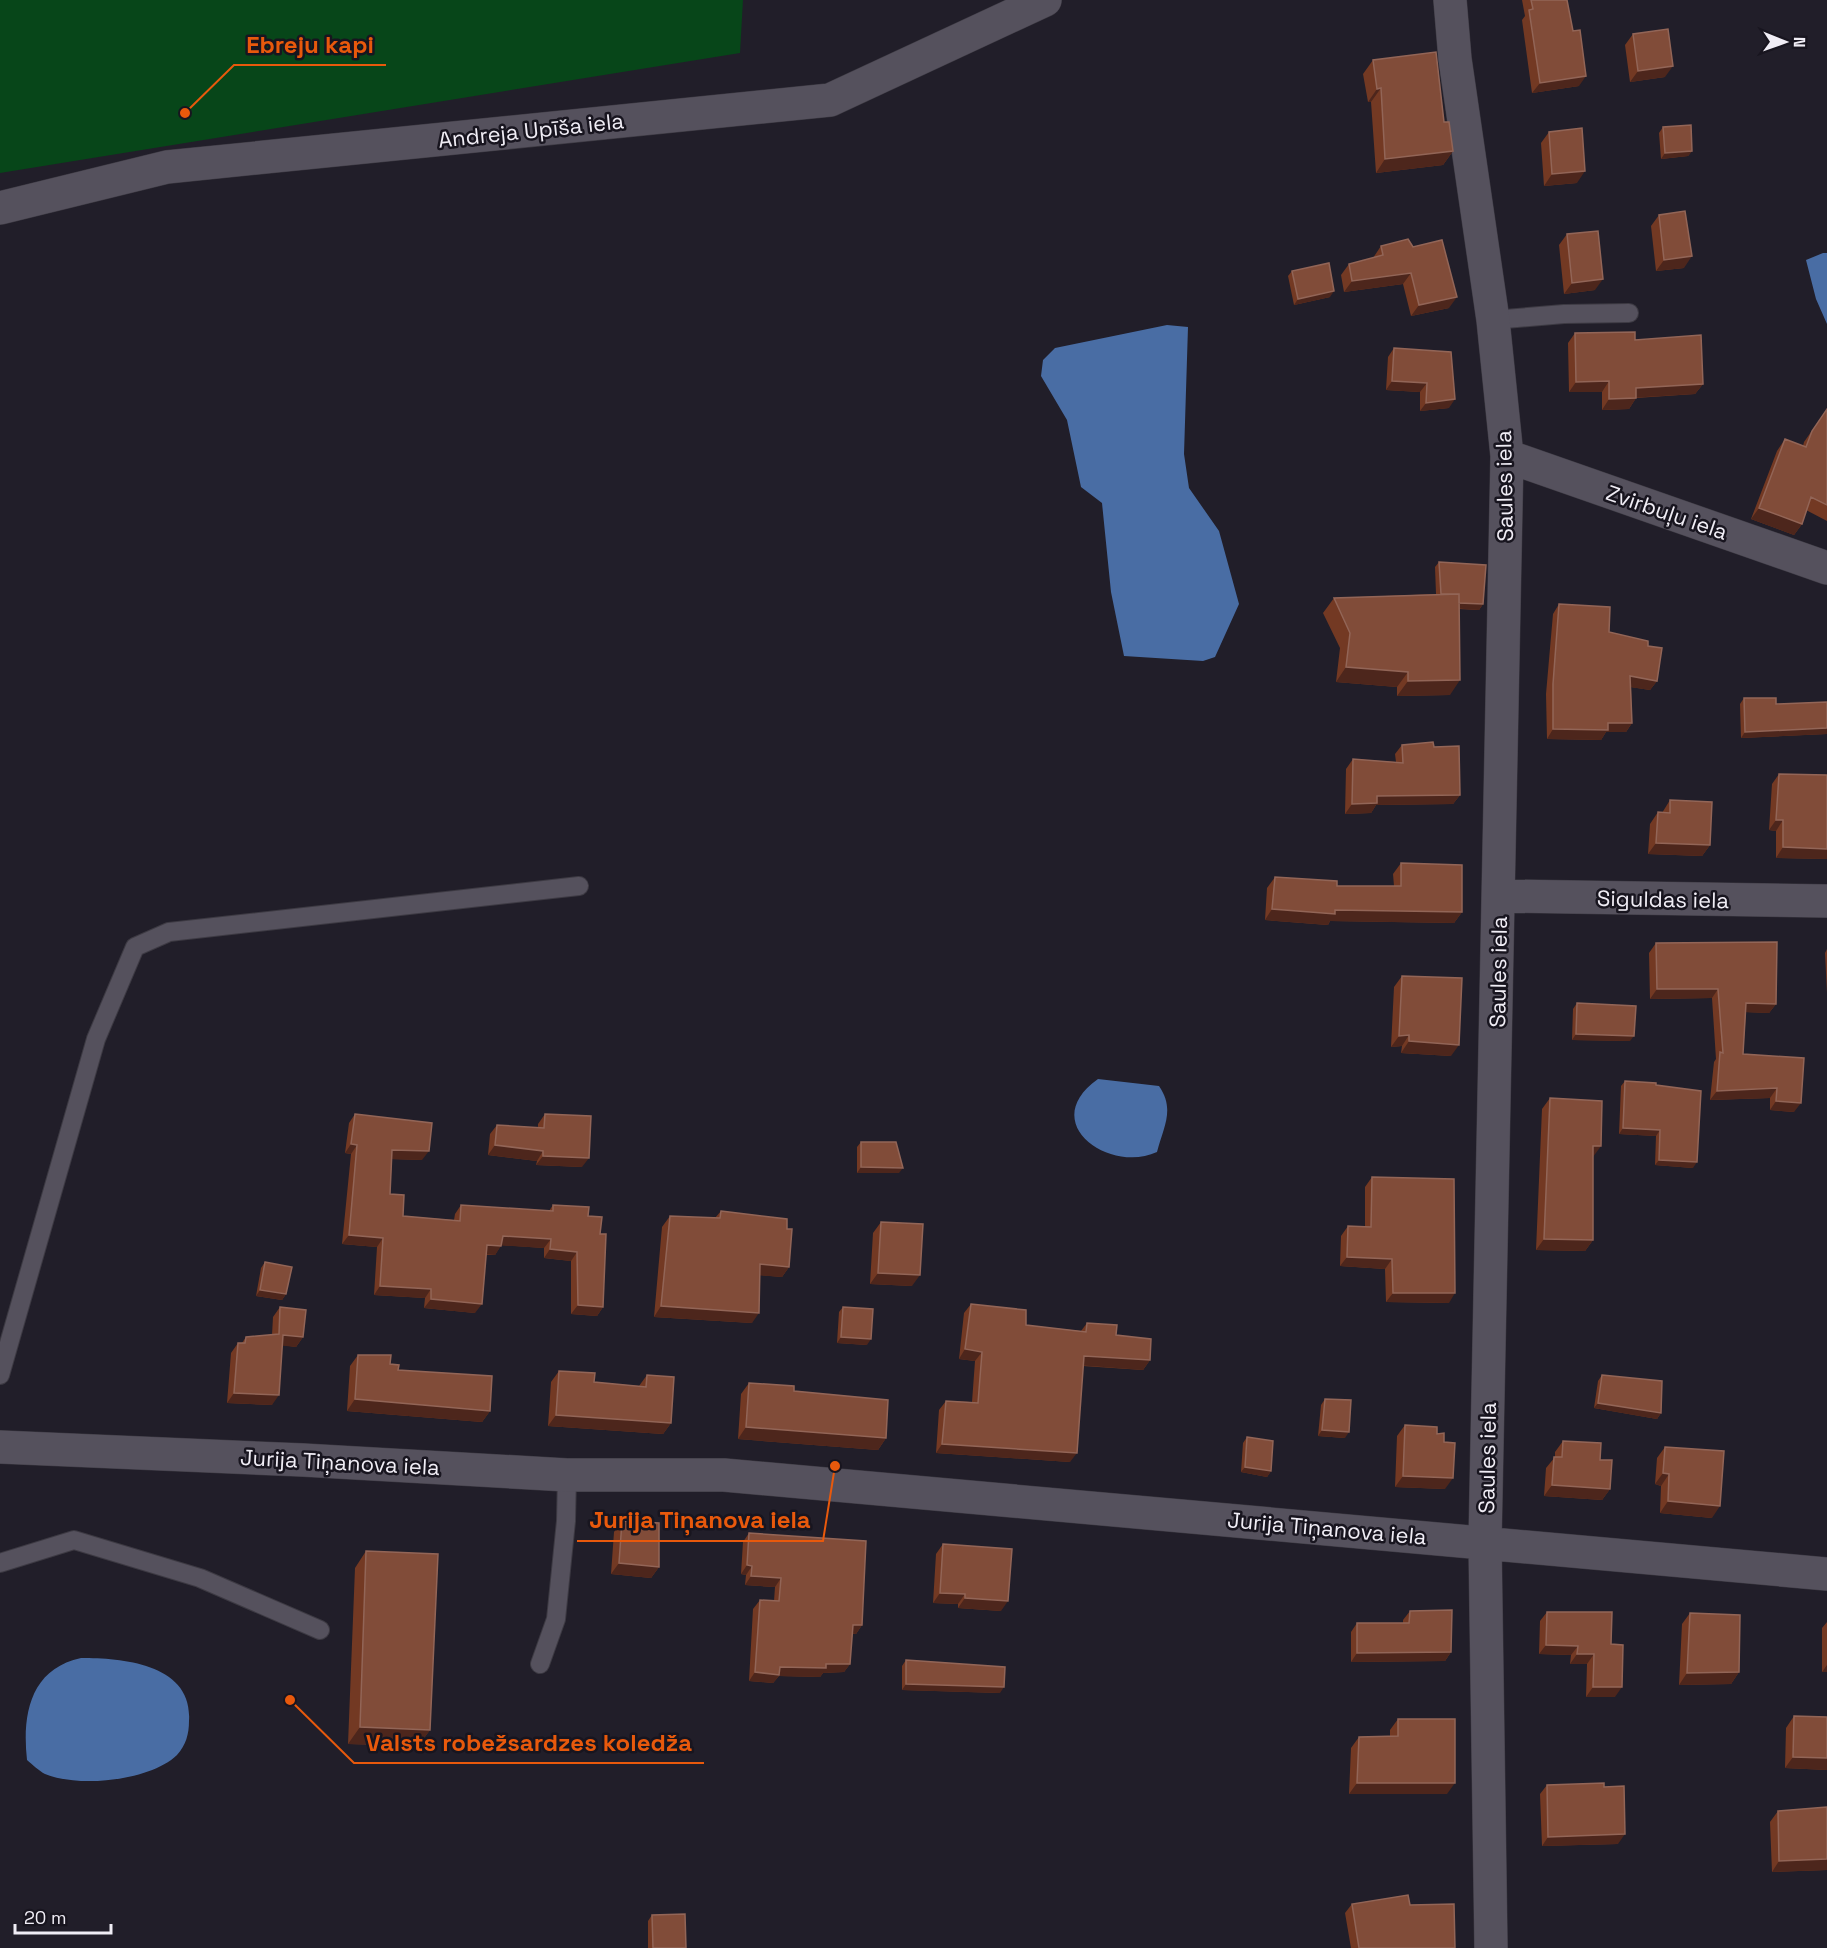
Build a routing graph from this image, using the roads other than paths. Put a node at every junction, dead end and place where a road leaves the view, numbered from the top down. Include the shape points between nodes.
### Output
1 (1045, 0) edge
2 (1450, 0) edge
3 (0, 208) edge
4 (1629, 313) dead end
5 (1493, 320) junction
6 (1507, 456) junction
7 (1827, 568) edge
8 (579, 886) dead end
9 (1500, 896) junction
10 (1827, 901) edge
11 (0, 1375) edge
12 (0, 1447) edge
13 (567, 1475) junction
14 (1485, 1542) junction
15 (0, 1563) edge
16 (1827, 1574) edge
17 (320, 1630) dead end
18 (540, 1664) dead end
19 (1491, 1948) edge

1 - 3 street, Andreja Upīša iela via 831,100 167,167
2 - 5 street, Saules iela
4 - 5 lane
5 - 6 street, Saules iela
6 - 7 street, Zvirbuļu iela
6 - 9 street, Saules iela
8 - 11 lane via 169,932 135,947 96,1039
9 - 10 street, Siguldas iela
9 - 14 street, Saules iela
12 - 13 street, Jurija Tiņanova iela
13 - 14 street, Jurija Tiņanova iela via 724,1475
13 - 18 lane via 556,1619
14 - 16 street, Jurija Tiņanova iela
14 - 19 street, Saules iela
15 - 17 lane via 74,1540 201,1578

